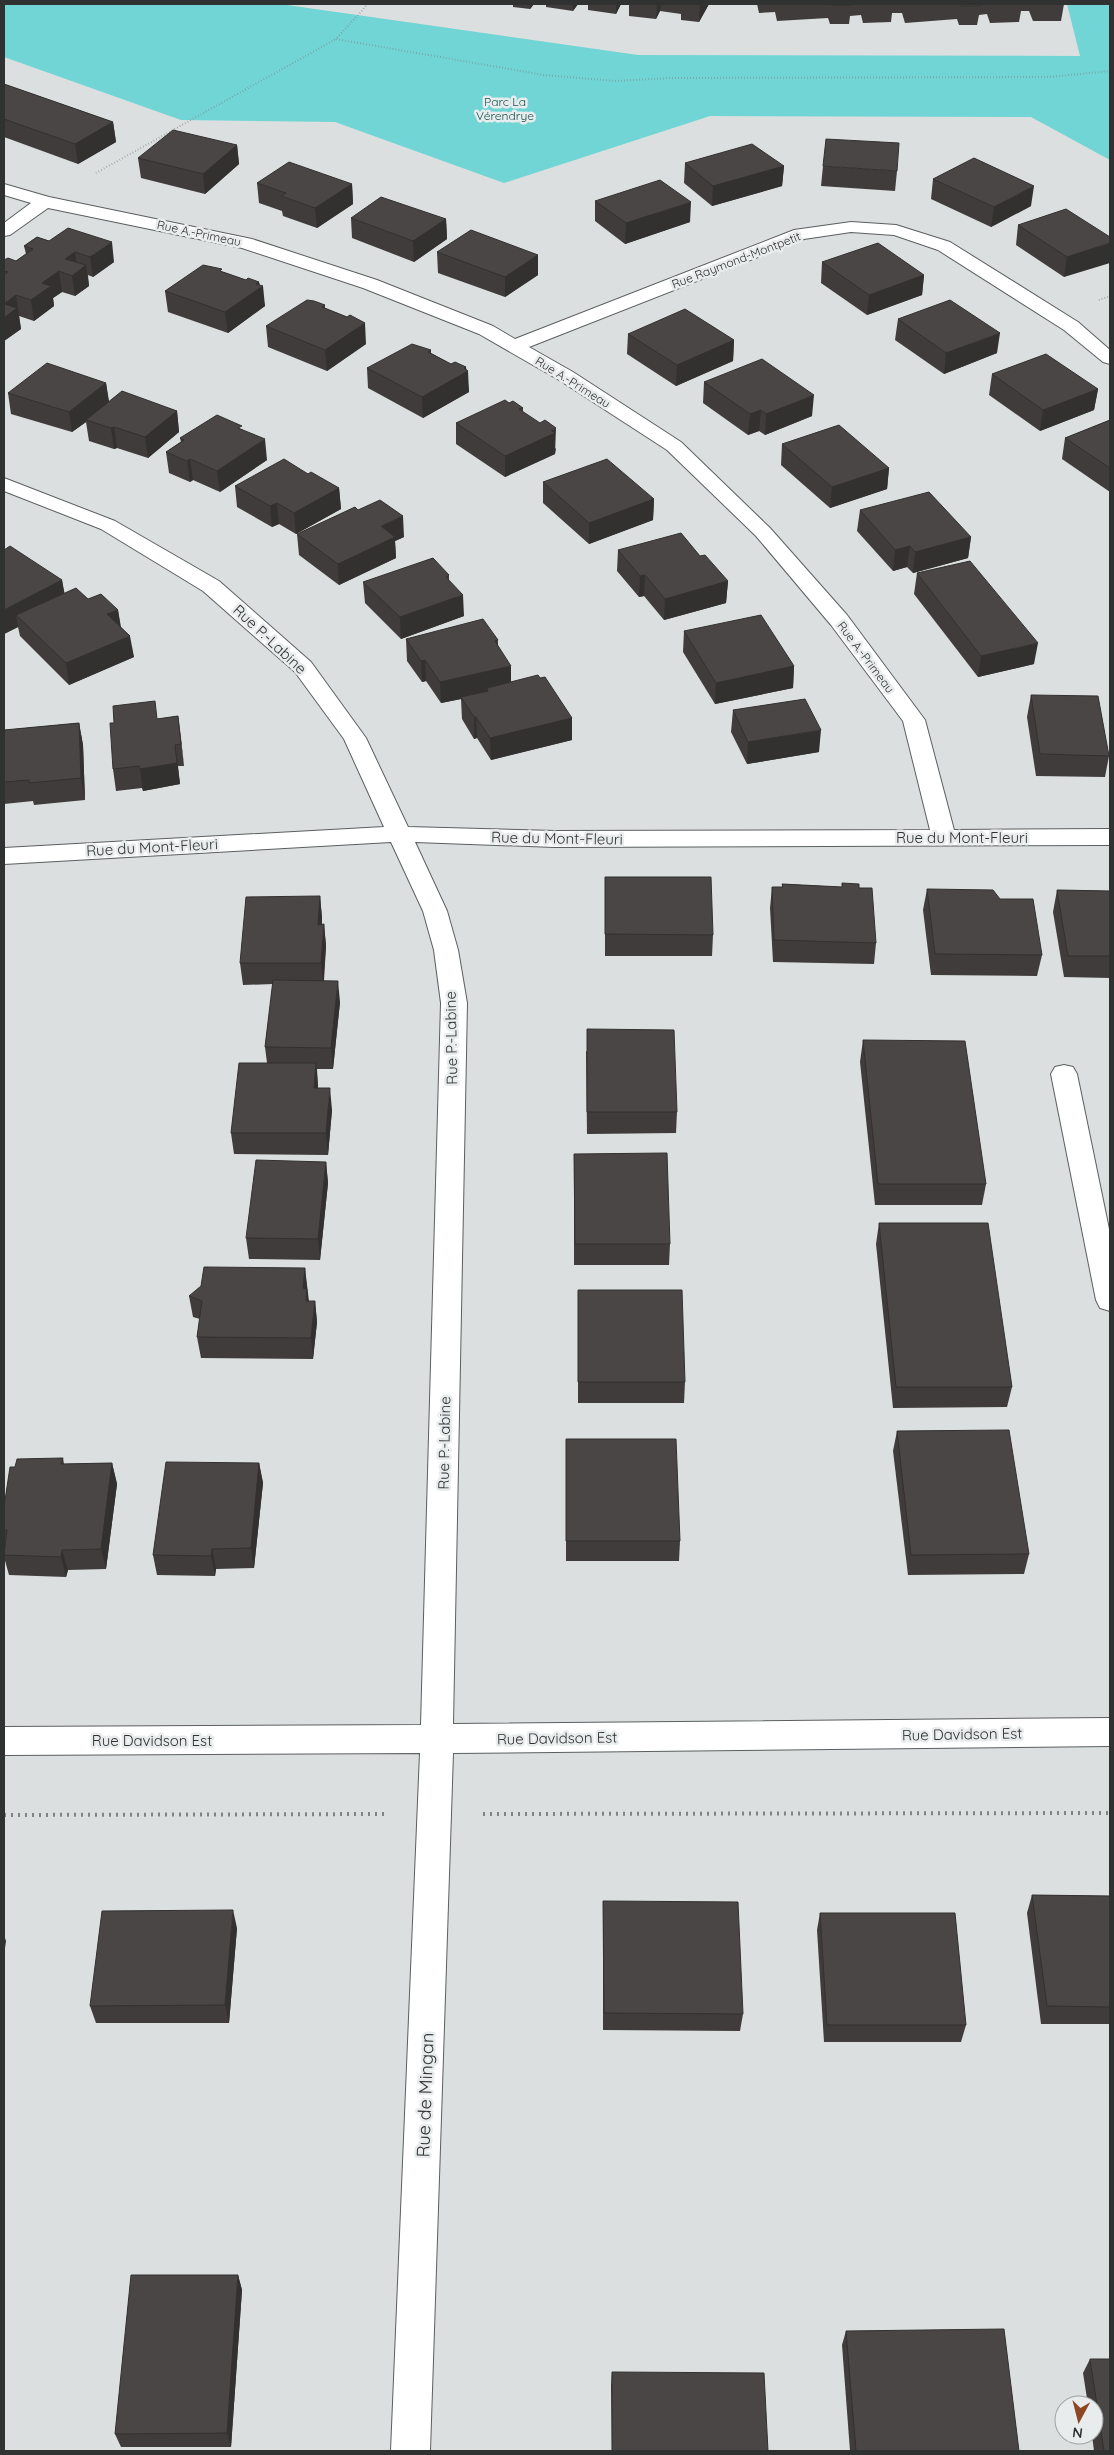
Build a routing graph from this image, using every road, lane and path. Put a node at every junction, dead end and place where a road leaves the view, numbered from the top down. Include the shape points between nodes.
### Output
1 (368, 4) edge
2 (336, 39) junction
3 (1110, 71) edge
4 (4, 189) edge
5 (45, 202) junction
6 (4, 231) edge
7 (514, 346) junction
8 (1110, 358) edge
9 (4, 484) edge
10 (399, 834) junction
11 (944, 837) junction
12 (1110, 837) edge
13 (4, 856) edge
14 (1064, 1074) dead end
15 (1110, 1300) edge
16 (1110, 1732) edge
17 (437, 1739) junction
18 (4, 1740) edge
19 (434, 1813) junction
20 (1110, 1813) edge
21 (4, 1815) edge
22 (411, 2451) edge

1 - 2 path
2 - 3 path via 544,75 615,81 1049,77
2 - 5 path
4 - 5 street, Rue A.-Primeau
5 - 6 street
5 - 7 street, Rue A.-Primeau via 246,243 370,284 486,330
7 - 8 street, Rue Raymond-Montpetit via 800,234 851,226 896,230 944,246 1071,326
7 - 11 street, Rue A.-Primeau via 674,446 763,532 839,620 914,720
9 - 10 street, Rue P.-Labine via 108,525 211,586 303,667 355,738
10 - 11 street, Rue du Mont-Fleuri via 556,839
10 - 13 street, Rue du Mont-Fleuri
10 - 17 street, Rue P.-Labine via 435,911 446,950 454,1003
11 - 12 street, Rue du Mont-Fleuri
14 - 15 street
16 - 17 street, Rue Davidson Est
17 - 18 street, Rue Davidson Est
17 - 19 street, Rue de Mingan
19 - 20 path
19 - 21 path
19 - 22 street, Rue de Mingan

